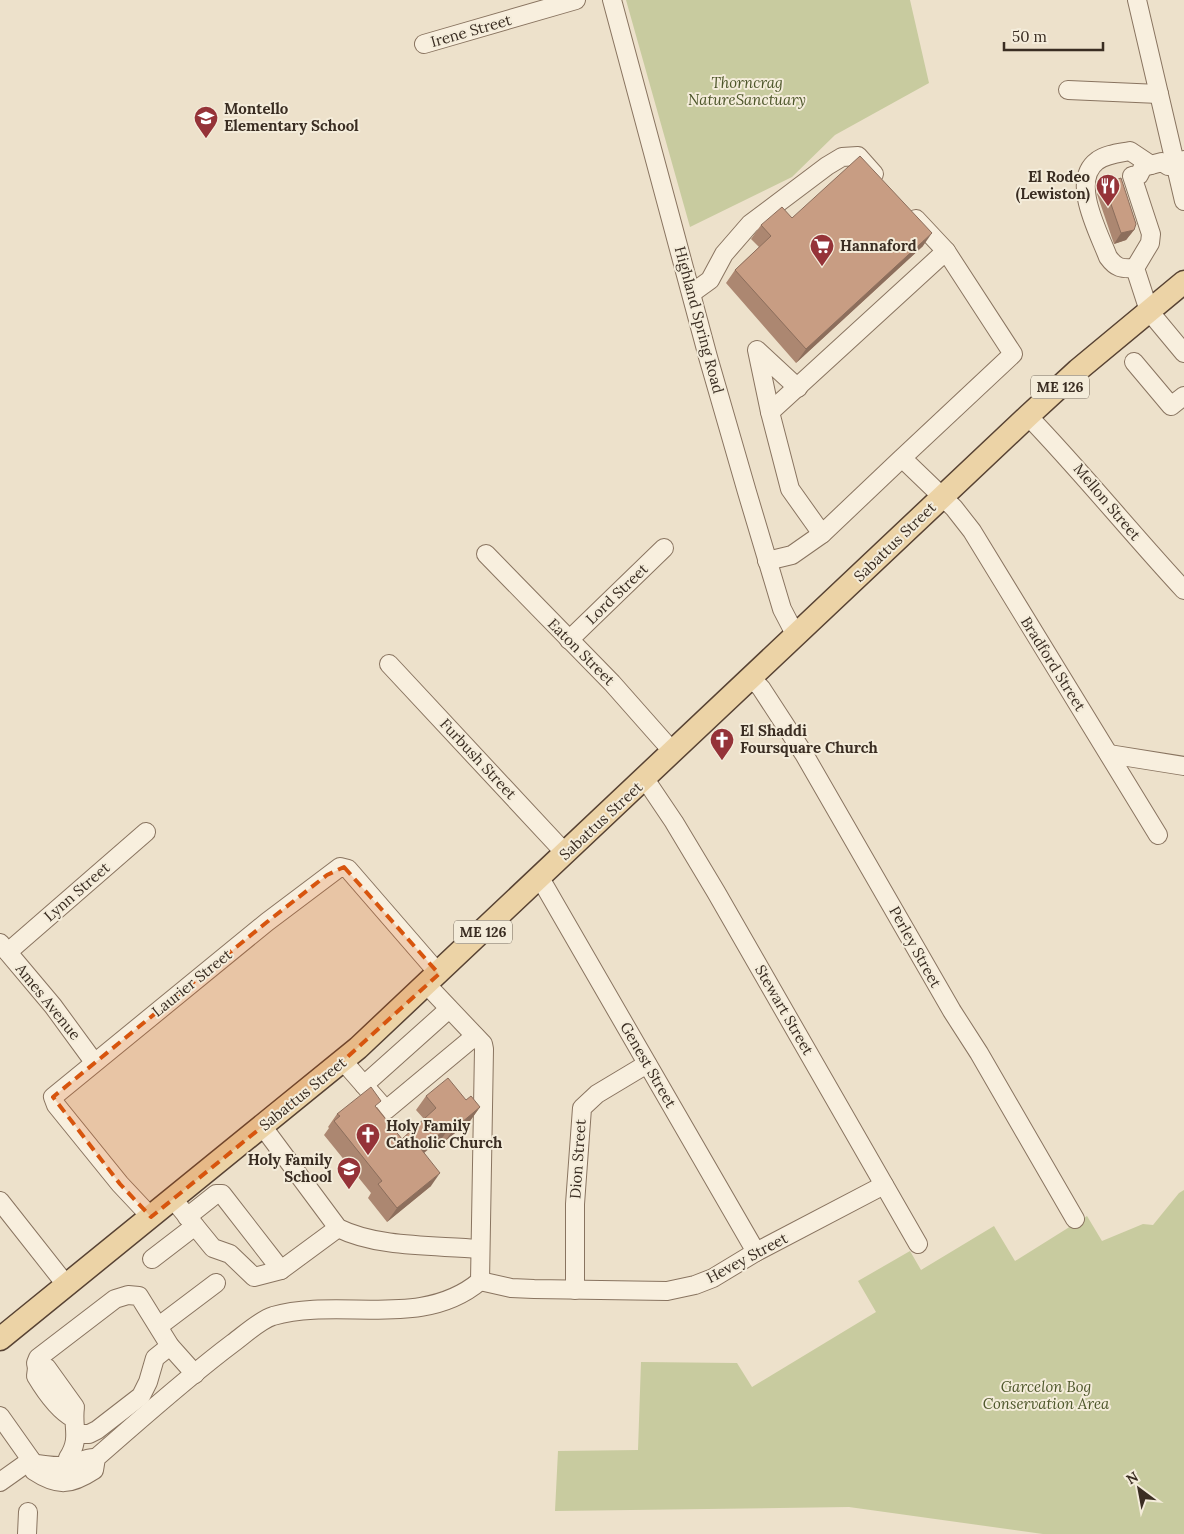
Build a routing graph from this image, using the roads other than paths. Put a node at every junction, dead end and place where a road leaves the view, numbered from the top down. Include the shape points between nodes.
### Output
1 (576, 0) edge
2 (612, 0) edge
3 (1137, 0) edge
4 (424, 44) dead end
5 (1068, 90) dead end
6 (1159, 94) junction
7 (1163, 166) edge
8 (885, 186) edge
9 (1184, 201) edge
10 (905, 207) edge
11 (946, 251) junction
12 (1134, 268) junction
13 (1184, 282) edge
14 (692, 293) junction
15 (1148, 311) junction
16 (1184, 353) edge
17 (1134, 362) dead end
18 (798, 388) junction
19 (1184, 396) edge
20 (770, 412) junction
21 (1028, 416) junction
22 (902, 458) junction
23 (942, 498) junction
24 (822, 534) junction
25 (664, 548) dead end
26 (486, 554) dead end
27 (767, 561) junction
28 (1184, 590) edge
29 (796, 636) junction
30 (569, 640) junction
31 (389, 664) dead end
32 (751, 678) junction
33 (673, 752) junction
34 (1110, 754) junction
35 (1184, 766) edge
36 (644, 779) junction
37 (146, 832) dead end
38 (1158, 835) dead end
39 (566, 854) junction
40 (540, 878) junction
41 (4, 947) edge
42 (433, 979) junction
43 (449, 1009) junction
44 (475, 1036) junction
45 (343, 1061) junction
46 (94, 1062) junction
47 (647, 1064) junction
48 (364, 1085) junction
49 (263, 1128) junction
50 (884, 1185) junction
51 (173, 1199) junction
52 (0, 1201) edge
53 (151, 1217) junction
54 (1076, 1219) dead end
55 (191, 1222) junction
56 (338, 1228) junction
57 (918, 1244) dead end
58 (479, 1249) junction
59 (756, 1252) junction
60 (152, 1259) dead end
61 (281, 1270) junction
62 (480, 1281) junction
63 (216, 1283) dead end
64 (67, 1286) junction
65 (575, 1290) junction
66 (159, 1326) junction
67 (0, 1339) edge
68 (170, 1346) junction
69 (194, 1374) junction
70 (0, 1416) edge
71 (75, 1426) junction
72 (96, 1458) junction
73 (33, 1462) junction
74 (69, 1465) junction
75 (0, 1482) edge
76 (28, 1512) dead end
77 (27, 1534) edge

1 - 4 street, Irene Street
2 - 14 street, Highland Spring Road
3 - 6 street
5 - 6 street
6 - 7 street
7 - 9 street
7 - 12 street via 1132,176 1151,234 1150,243
7 - 12 street via 1130,151 1112,154 1097,160 1085,180 1085,195 1108,257 1114,266
8 - 14 street via 858,156 842,157 750,224 724,254 710,280
10 - 11 street
11 - 18 street
11 - 22 street via 1013,354
12 - 15 street
13 - 15 main road, Sabattus Street / ME 126
14 - 27 street, Highland Spring Road
15 - 16 street
15 - 21 main road, Sabattus Street / ME 126
17 - 19 street via 1172,406
18 - 20 street
18 - 20 street via 757,350
20 - 24 street via 790,489
21 - 23 main road, Sabattus Street / ME 126
21 - 28 street, Mellon Street via 1072,461
22 - 23 street, Bradford Street
22 - 24 street
23 - 29 main road, Sabattus Street / ME 126
23 - 34 street, Bradford Street via 972,531
24 - 27 street via 792,555
25 - 30 street, Lord Street
26 - 30 street, Eaton Street
27 - 29 street, Highland Spring Road via 782,609
29 - 32 main road, Sabattus Street / ME 126
30 - 33 street, Eaton Street
31 - 39 street, Furbush Street
32 - 33 main road, Sabattus Street / ME 126
32 - 54 street, Perley Street via 804,754 943,997
33 - 36 main road, Sabattus Street / ME 126
34 - 35 street
34 - 38 street, Bradford Street
36 - 39 main road, Sabattus Street / ME 126
36 - 50 street, Stewart Street via 712,884
37 - 41 street, Lynn Street
39 - 40 main road, Sabattus Street / ME 126
40 - 42 main road, Sabattus Street / ME 126
40 - 47 street, Genest Street
41 - 46 street, Ames Avenue
42 - 43 street
42 - 45 main road, Sabattus Street / ME 126
42 - 46 street, Laurier Street via 348,869 340,867
43 - 44 street
43 - 48 street
44 - 48 street via 386,1110
44 - 58 street via 484,1049
45 - 48 street
45 - 49 main road, Sabattus Street / ME 126
46 - 53 street, Laurier Street via 56,1093 54,1101 120,1184
47 - 59 street, Genest Street
47 - 65 street, Dion Street via 597,1094 582,1108 575,1204
49 - 51 main road, Sabattus Street / ME 126
49 - 56 street
50 - 57 street, Stewart Street
50 - 59 street, Hevey Street
51 - 53 main road, Sabattus Street / ME 126
51 - 55 street
52 - 64 street
53 - 64 main road, Sabattus Street / ME 126
55 - 60 street
55 - 61 street via 213,1248 230,1254 254,1277
55 - 61 street via 216,1194 222,1194
56 - 58 street via 375,1240
56 - 61 street
58 - 62 street
59 - 65 street, Hevey Street via 695,1285 667,1290
62 - 65 street, Hevey Street via 512,1288
62 - 69 street via 444,1300 413,1308 326,1309 272,1316
63 - 66 street
64 - 67 main road, Sabattus Street / ME 126
66 - 68 street
66 - 71 street via 139,1296 128,1295 115,1299 38,1358 37,1368 47,1368 72,1400
68 - 69 street
68 - 71 street via 155,1358 141,1396 90,1434
69 - 72 street
70 - 73 street
71 - 74 street
72 - 73 street via 94,1470 80,1479 64,1483 48,1481 34,1471
72 - 74 street via 87,1457
73 - 74 street via 52,1467
73 - 75 street
76 - 77 street

